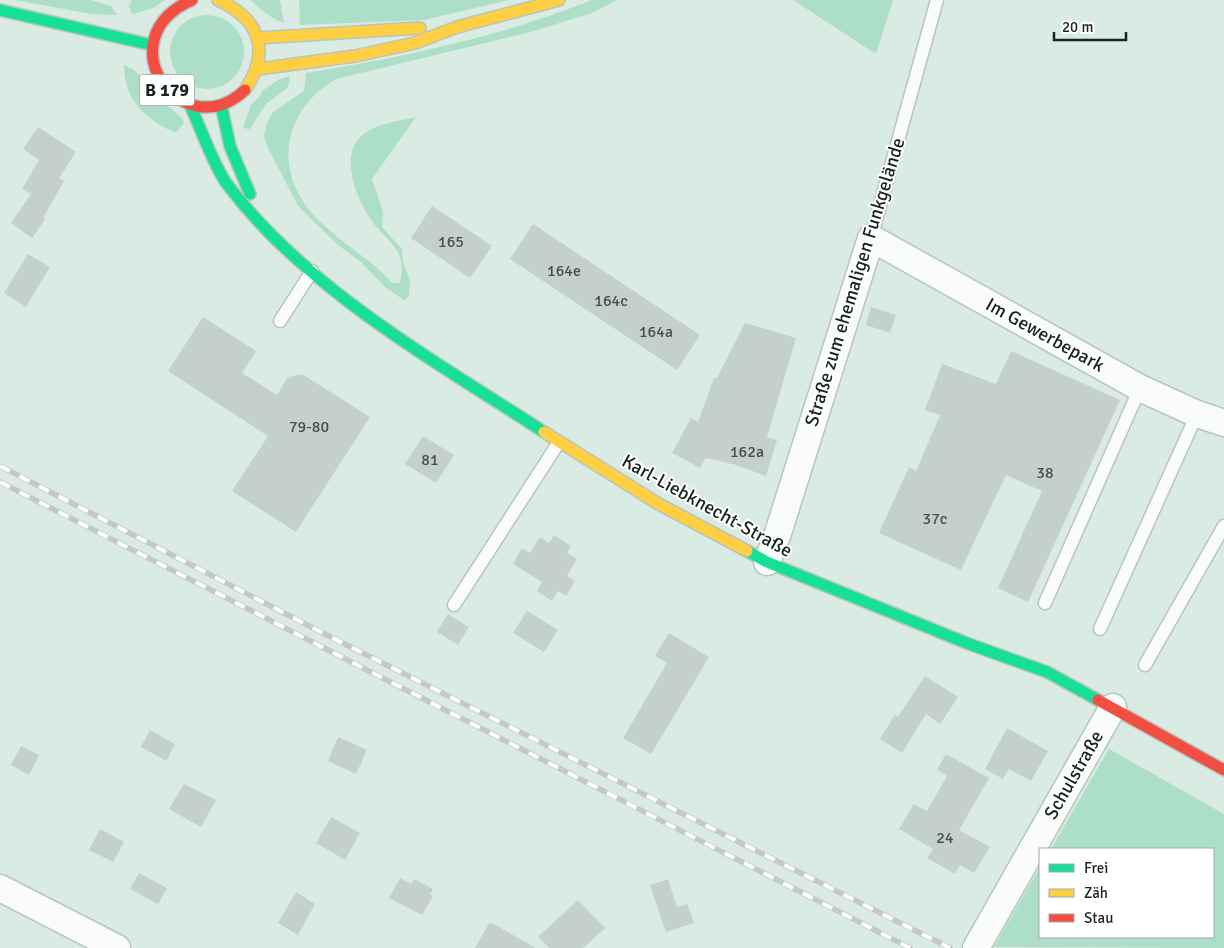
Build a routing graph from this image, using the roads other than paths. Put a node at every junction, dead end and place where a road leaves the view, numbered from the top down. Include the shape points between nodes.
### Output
1 (192, 0) edge
2 (218, 0) edge
3 (559, 0) edge
4 (937, 0) edge
5 (0, 10) edge
6 (457, 27) junction
7 (258, 38) junction
8 (152, 45) junction
9 (258, 69) junction
10 (190, 105) junction
11 (221, 105) junction
12 (268, 229) junction
13 (871, 238) junction
14 (312, 271) junction
15 (280, 321) dead end
16 (1140, 388) junction
17 (1198, 414) junction
18 (1224, 423) edge
19 (559, 442) junction
20 (1224, 526) edge
21 (767, 562) junction
22 (1046, 603) dead end
23 (454, 605) dead end
24 (1100, 629) dead end
25 (1145, 664) dead end
26 (1113, 707) junction
27 (1224, 770) edge
28 (0, 888) edge
29 (118, 948) edge
30 (976, 948) edge

1 - 8 street, B 179 via 166,16 156,30
2 - 7 street via 241,11 252,23
3 - 6 street
4 - 13 lane, Straße zum ehemaligen Funkgelände
5 - 8 street
6 - 7 street
6 - 9 street via 406,45 355,56
7 - 9 street
8 - 10 street, B 179 via 156,75 170,93
9 - 11 street, B 179 via 250,85
10 - 11 street, B 179
10 - 12 street, Karl-Liebknecht-Straße via 225,182
11 - 12 street, Karl-Liebknecht-Straße via 230,146
12 - 14 street, Karl-Liebknecht-Straße
13 - 16 street, Im Gewerbepark
13 - 21 street, Straße zum ehemaligen Funkgelände
14 - 15 lane
14 - 19 street, Karl-Liebknecht-Straße via 400,338
16 - 17 street, Im Gewerbepark
16 - 22 lane
17 - 18 street, Im Gewerbepark
17 - 24 lane
19 - 21 street, Karl-Liebknecht-Straße via 657,503
19 - 23 lane
20 - 25 lane
21 - 26 street, Karl-Liebknecht-Straße via 1047,672
26 - 27 street, Karl-Liebknecht-Straße
26 - 30 street, Schulstraße
28 - 29 street

